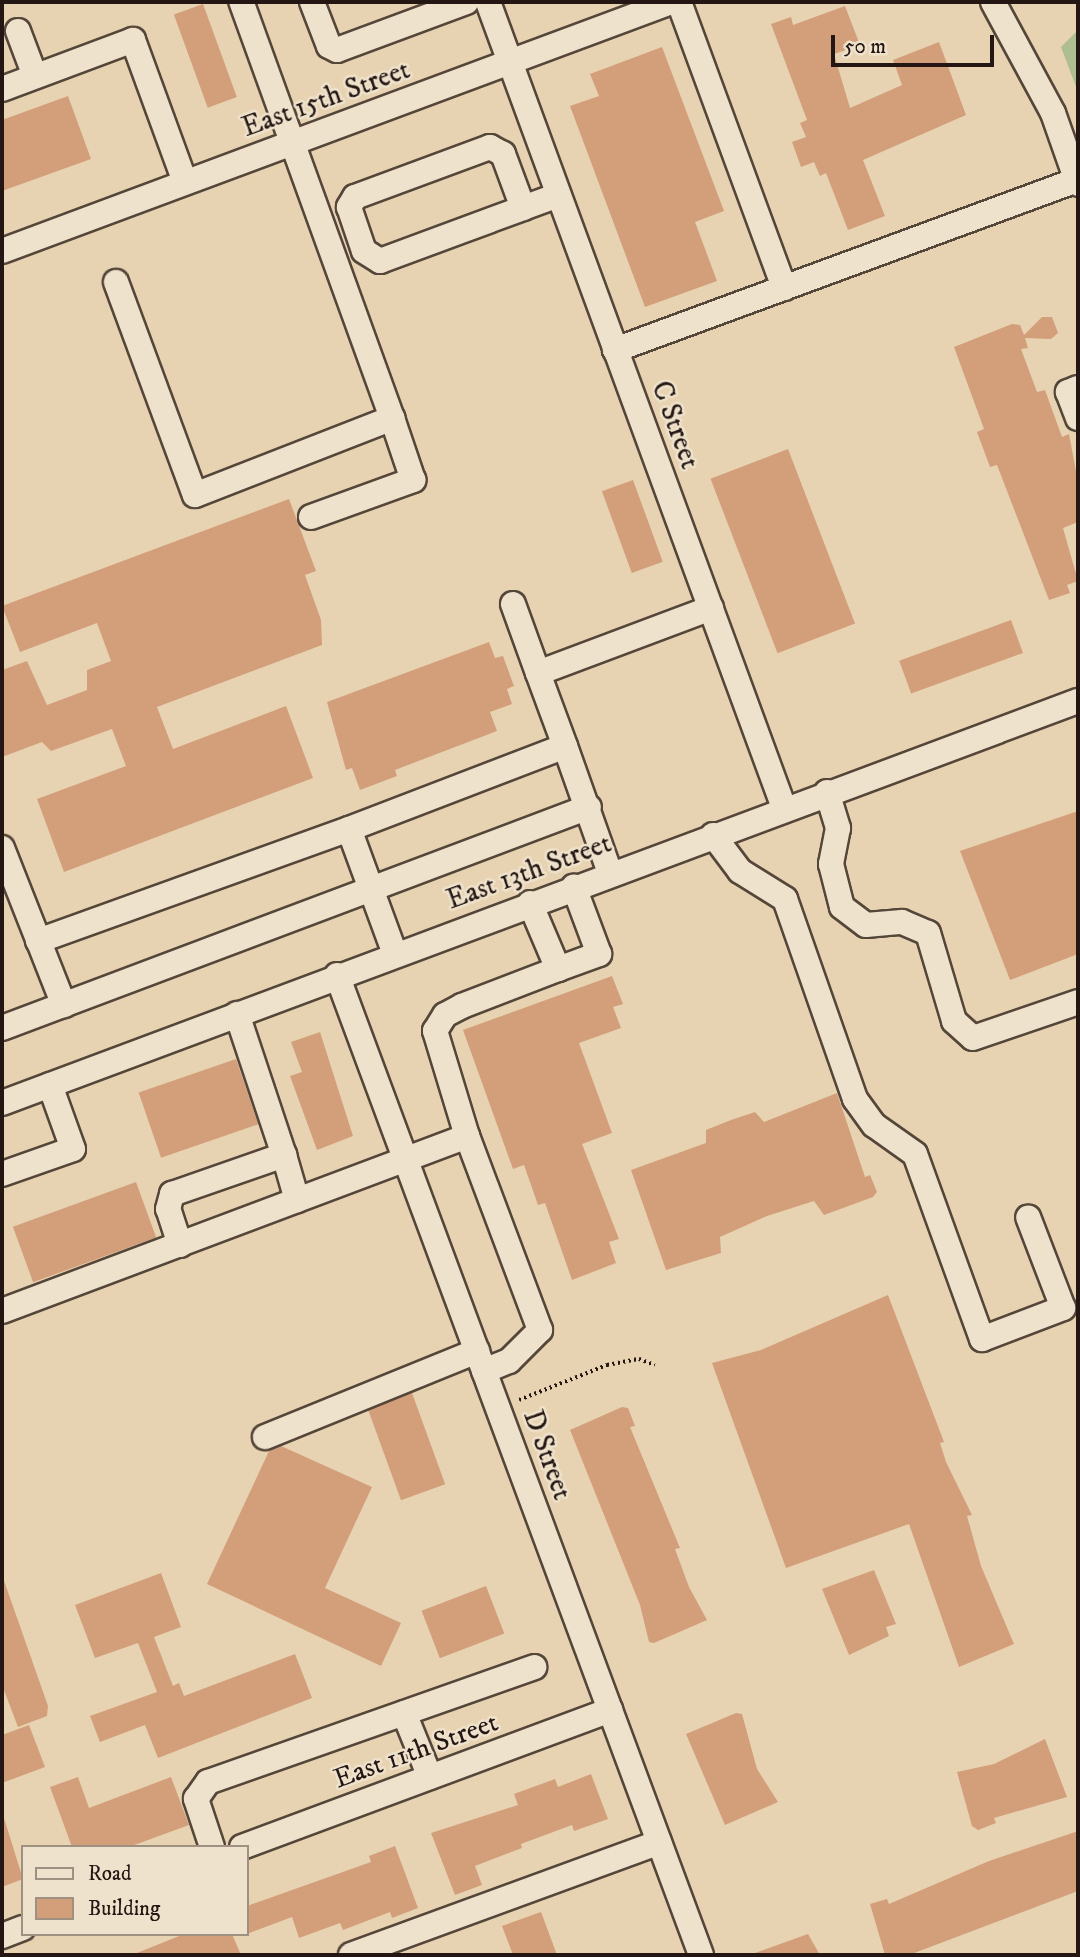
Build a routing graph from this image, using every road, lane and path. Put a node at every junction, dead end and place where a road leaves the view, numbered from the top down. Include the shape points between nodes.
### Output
1 (241, 2) edge
2 (312, 2) edge
3 (466, 2) edge
4 (488, 2) edge
5 (671, 2) edge
6 (678, 2) edge
7 (993, 2) edge
8 (18, 31) dead end
9 (509, 62) junction
10 (35, 76) junction
11 (2, 89) edge
12 (291, 144) junction
13 (185, 182) junction
14 (1078, 182) edge
15 (558, 195) junction
16 (523, 208) junction
17 (2, 251) edge
18 (116, 282) dead end
19 (784, 288) junction
20 (615, 350) junction
21 (1078, 388) edge
22 (392, 418) junction
23 (1078, 418) edge
24 (311, 517) dead end
25 (513, 604) dead end
26 (710, 608) junction
27 (538, 673) junction
28 (1078, 701) edge
29 (565, 746) junction
30 (827, 792) junction
31 (589, 807) junction
32 (784, 808) junction
33 (349, 829) junction
34 (713, 835) junction
35 (2, 848) edge
36 (610, 873) junction
37 (574, 887) junction
38 (372, 892) junction
39 (530, 903) junction
40 (38, 942) junction
41 (395, 954) junction
42 (558, 969) junction
43 (337, 975) junction
44 (1078, 1002) edge
45 (64, 1005) junction
46 (237, 1014) junction
47 (2, 1028) edge
48 (50, 1085) junction
49 (2, 1103) edge
50 (467, 1136) junction
51 (284, 1155) junction
52 (405, 1160) junction
53 (2, 1174) edge
54 (298, 1200) junction
55 (1028, 1217) dead end
56 (180, 1245) junction
57 (2, 1311) edge
58 (480, 1361) junction
59 (655, 1365) dead end
60 (498, 1408) junction
61 (265, 1437) dead end
62 (534, 1667) dead end
63 (610, 1710) junction
64 (404, 1713) junction
65 (430, 1777) junction
66 (659, 1842) junction
67 (211, 1845) edge
68 (247, 1845) edge
69 (21, 1929) edge
70 (2, 1936) edge
71 (351, 1955) edge
72 (701, 1955) edge

1 - 12 street
2 - 3 street via 329,46 337,50
4 - 9 street, C Street
5 - 9 street, East 15th Street
6 - 19 street
7 - 14 street via 1053,113
8 - 10 street
9 - 12 street, East 15th Street
9 - 15 street, C Street
10 - 11 street
10 - 13 street via 133,40
12 - 13 street, East 15th Street
12 - 22 street
13 - 17 street, East 15th Street
14 - 19 street
15 - 16 street
15 - 20 street, C Street
16 - 16 street via 380,261 364,251 349,207 355,197 490,146 503,154
18 - 22 street via 195,495
19 - 20 street
20 - 26 street, C Street
21 - 23 street via 1068,392
22 - 24 street via 413,480
25 - 27 street
26 - 27 street
26 - 32 street, C Street
27 - 29 street
28 - 30 street, East 13th Street
29 - 31 street
29 - 33 street
30 - 32 street, East 13th Street
30 - 44 street via 838,828 831,864 842,907 866,925 902,922 928,933 954,1021 973,1038
31 - 36 street
31 - 38 street
32 - 34 street, East 13th Street
33 - 38 street
33 - 40 street
34 - 36 street, East 13th Street
34 - 55 street via 740,871 785,899 855,1099 874,1125 915,1154 982,1339 1063,1308
35 - 40 street
36 - 37 street, East 13th Street
37 - 39 street, East 13th Street
37 - 42 street via 599,954
38 - 41 street
38 - 45 street
39 - 41 street, East 13th Street
39 - 42 street
40 - 45 street
41 - 43 street, East 13th Street
42 - 50 street via 462,1006 445,1015 435,1031
43 - 46 street, East 13th Street
43 - 52 street, D Street
45 - 47 street
46 - 48 street, East 13th Street
46 - 51 street
48 - 49 street, East 13th Street
48 - 53 street via 74,1149
50 - 52 street
50 - 58 street via 540,1330 509,1361
51 - 54 street
51 - 56 street via 172,1195 168,1209
52 - 54 street
52 - 58 street, D Street
54 - 56 street
56 - 57 street
58 - 60 street, D Street
58 - 61 street
59 - 60 path via 639,1359 607,1365
60 - 63 street, D Street
62 - 64 street
63 - 65 street, East 11th Street
63 - 66 street, D Street
64 - 65 street
64 - 67 street via 208,1783 196,1799
65 - 68 street, East 11th Street
66 - 71 street
66 - 72 street, D Street
69 - 70 street

